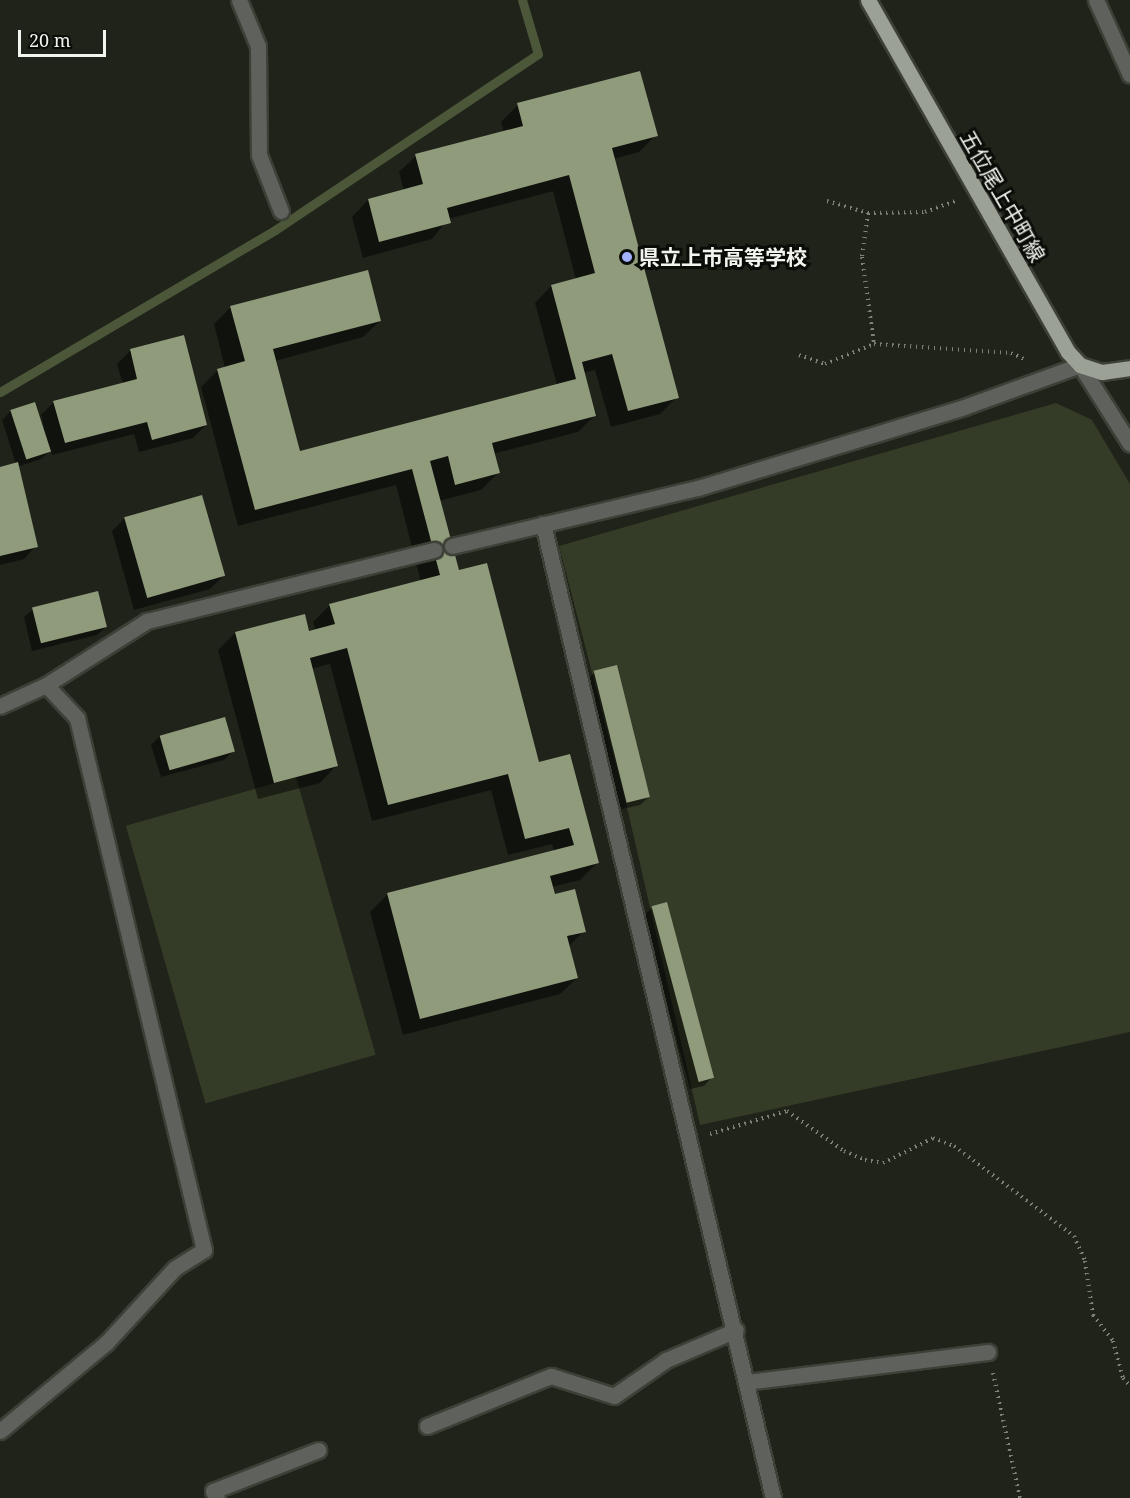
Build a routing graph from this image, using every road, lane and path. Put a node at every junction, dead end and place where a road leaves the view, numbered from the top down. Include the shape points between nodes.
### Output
1 (239, 0) edge
2 (868, 0) edge
3 (1096, 0) edge
4 (1130, 75) edge
5 (976, 192) junction
6 (827, 201) dead end
7 (281, 211) dead end
8 (868, 213) junction
9 (874, 344) junction
10 (799, 355) dead end
11 (1080, 366) junction
12 (1130, 368) edge
13 (1048, 377) junction
14 (1130, 444) edge
15 (543, 524) junction
16 (452, 546) dead end
17 (434, 550) dead end
18 (46, 685) junction
19 (0, 706) edge
20 (689, 1140) junction
21 (736, 1330) junction
22 (988, 1352) joint
23 (747, 1382) junction
24 (1130, 1386) edge
25 (427, 1426) dead end
26 (0, 1431) edge
27 (318, 1450) dead end
28 (217, 1498) edge
29 (773, 1498) edge
30 (1020, 1498) edge

1 - 7 street via 258,46 259,155
2 - 5 main road, 五位尾上中町線
3 - 4 street
5 - 8 path via 925,212
5 - 11 main road, 五位尾上中町線 via 1068,352
6 - 8 path
8 - 9 path via 862,257
9 - 10 path via 825,364
9 - 13 path via 1011,353 1034,364
11 - 12 main road via 1102,372
11 - 13 street
11 - 14 street
13 - 15 street via 964,407 698,488
15 - 16 street
15 - 20 street
17 - 18 street via 147,621
18 - 19 street
18 - 26 street via 77,718 204,1250 175,1268 106,1343
20 - 21 street
20 - 24 path via 787,1111 844,1151 865,1160 883,1163 933,1138 954,1146 1074,1236 1085,1261 1093,1315 1113,1341
21 - 23 street
21 - 25 street via 666,1360 614,1396 551,1376
22 - 23 street
22 - 30 path
23 - 29 street
27 - 28 street via 213,1491

